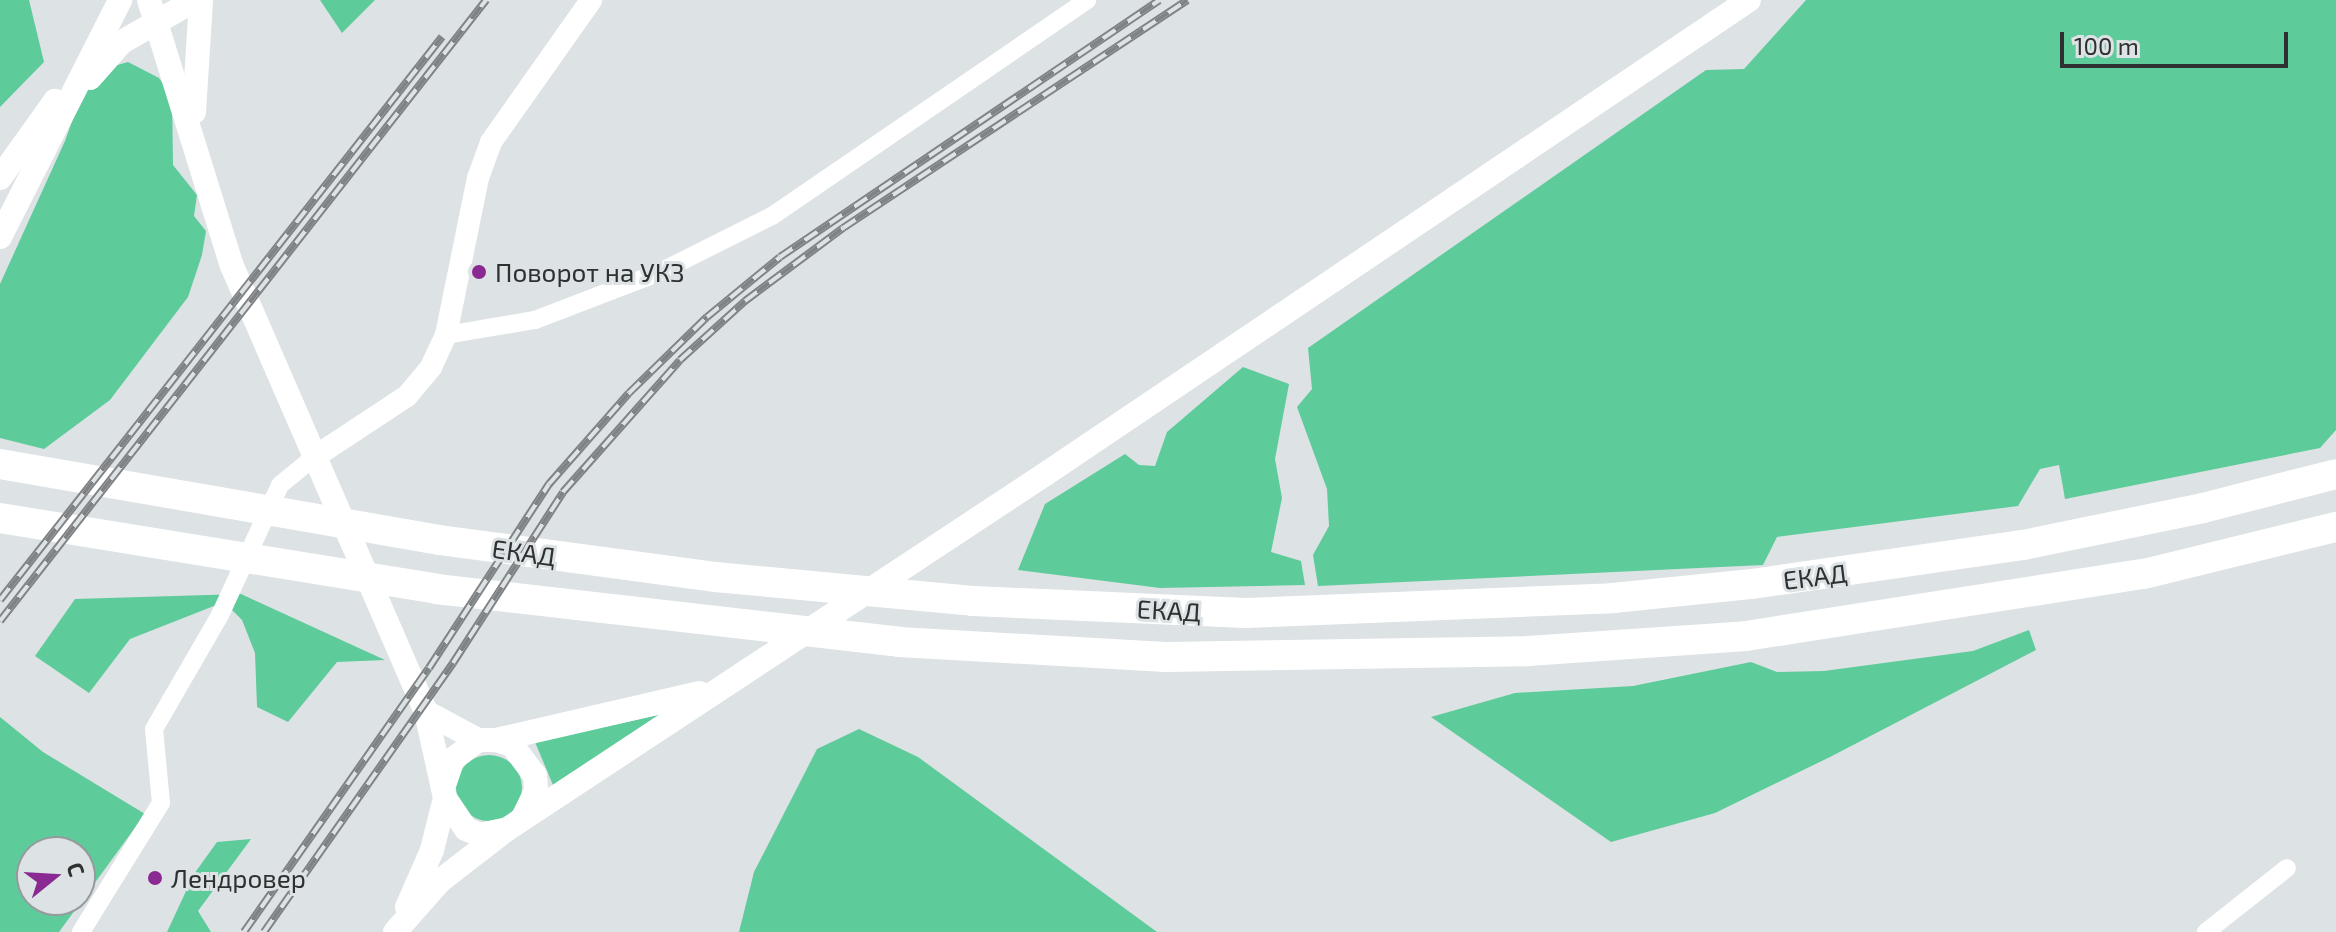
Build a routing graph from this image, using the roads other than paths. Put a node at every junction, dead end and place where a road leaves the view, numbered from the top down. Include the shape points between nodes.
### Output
1 (591, 0) edge
2 (1087, 0) edge
3 (1749, 0) edge
4 (192, 4) edge
5 (115, 8) edge
6 (153, 8) edge
7 (106, 59) junction
8 (172, 67) junction
9 (72, 98) junction
10 (194, 134) junction
11 (0, 178) edge
12 (0, 237) edge
13 (446, 335) junction
14 (313, 458) junction
15 (0, 464) edge
16 (2336, 474) edge
17 (0, 518) edge
18 (2336, 527) edge
19 (714, 690) junction
20 (426, 712) junction
21 (487, 740) junction
22 (444, 793) junction
23 (515, 824) junction
24 (2287, 868) dead end
25 (396, 930) edge
26 (81, 932) edge
27 (2206, 932) edge

1 - 13 street via 491,142 478,178
2 - 13 street via 772,216 660,272 535,320
3 - 19 main road via 1044,475
4 - 6 main road
4 - 10 main road
5 - 9 main road
5 - 11 main road
6 - 7 main road
6 - 8 main road
7 - 8 main road via 143,45
7 - 9 main road
8 - 10 main road
9 - 12 main road
10 - 14 main road via 232,266
13 - 14 street via 431,367 407,396
14 - 20 main road
14 - 26 street via 280,485 220,615 154,729 161,803
15 - 16 highway, ЕКАД via 557,557 973,601 1246,613 1613,598 1752,584 2023,545
17 - 18 highway, ЕКАД via 436,589 815,634 1166,657 1307,657 1746,636 2144,574
19 - 21 main road
19 - 23 main road
20 - 21 main road
20 - 22 main road
21 - 22 main road via 453,759
21 - 23 main road via 529,760 535,775 536,791
22 - 23 main road via 466,829 480,835
22 - 25 main road via 432,850
23 - 25 main road via 440,881
24 - 27 street

